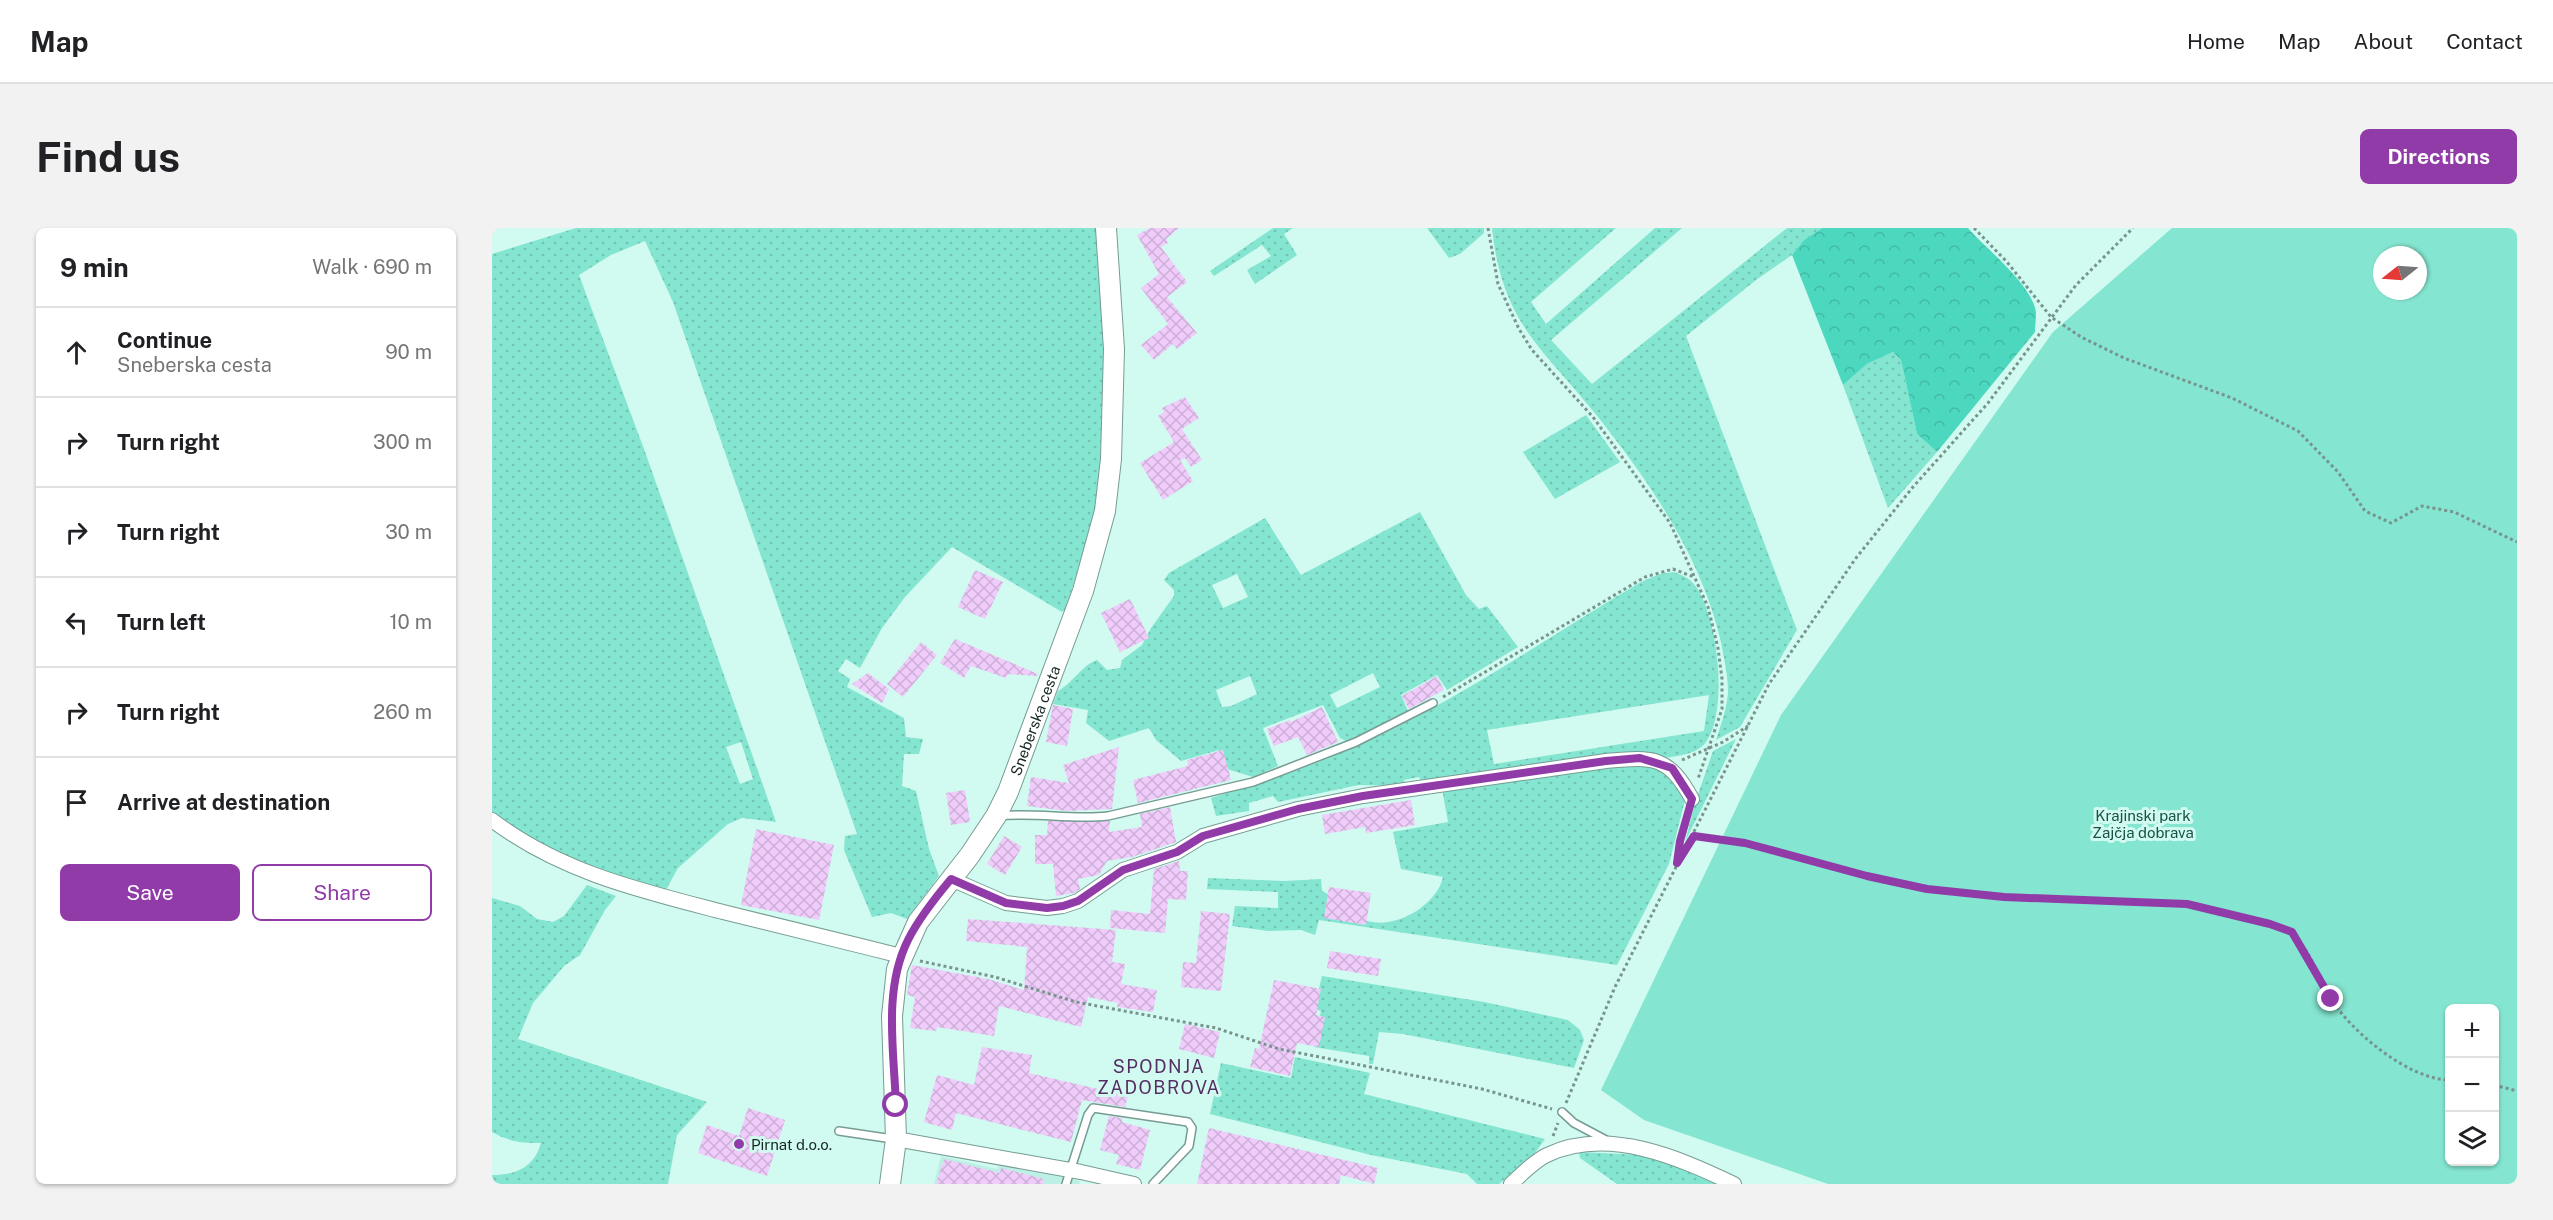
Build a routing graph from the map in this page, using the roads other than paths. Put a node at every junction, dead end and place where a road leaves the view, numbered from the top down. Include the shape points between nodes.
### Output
1 (1106, 228) edge
2 (1433, 703) road end
3 (1692, 799) road end
4 (996, 816) junction
5 (492, 820) edge
6 (951, 879) junction
7 (901, 956) junction
8 (1562, 1112) road end
9 (840, 1131) dead end
10 (896, 1140) junction
11 (1614, 1144) junction
12 (1071, 1170) junction
13 (890, 1184) edge
14 (1066, 1184) edge
15 (1134, 1184) edge
16 (1153, 1184) edge
17 (1511, 1184) edge
18 (1734, 1184) edge

1 - 4 street, Sneberska cesta via 1114,350 1111,459 1105,511 1080,601 1019,766
2 - 4 lane via 1356,742 1253,782 1108,816
3 - 6 street via 1672,768 1663,763 1640,758 1606,761 1298,809 1203,836 1177,852 1123,870 1078,901 1063,906 1006,903
4 - 6 street, Sneberska cesta
5 - 7 street via 514,837 572,867 632,889
6 - 7 street, Sneberska cesta via 918,922
7 - 10 street, Sneberska cesta via 892,1003
8 - 11 lane via 1581,1128
9 - 10 lane
10 - 12 street
10 - 13 street, Sneberska cesta
11 - 17 street via 1586,1145 1546,1155
11 - 18 street via 1674,1158
12 - 14 lane
12 - 15 street
12 - 16 lane via 1093,1108 1188,1122 1192,1128 1189,1146

